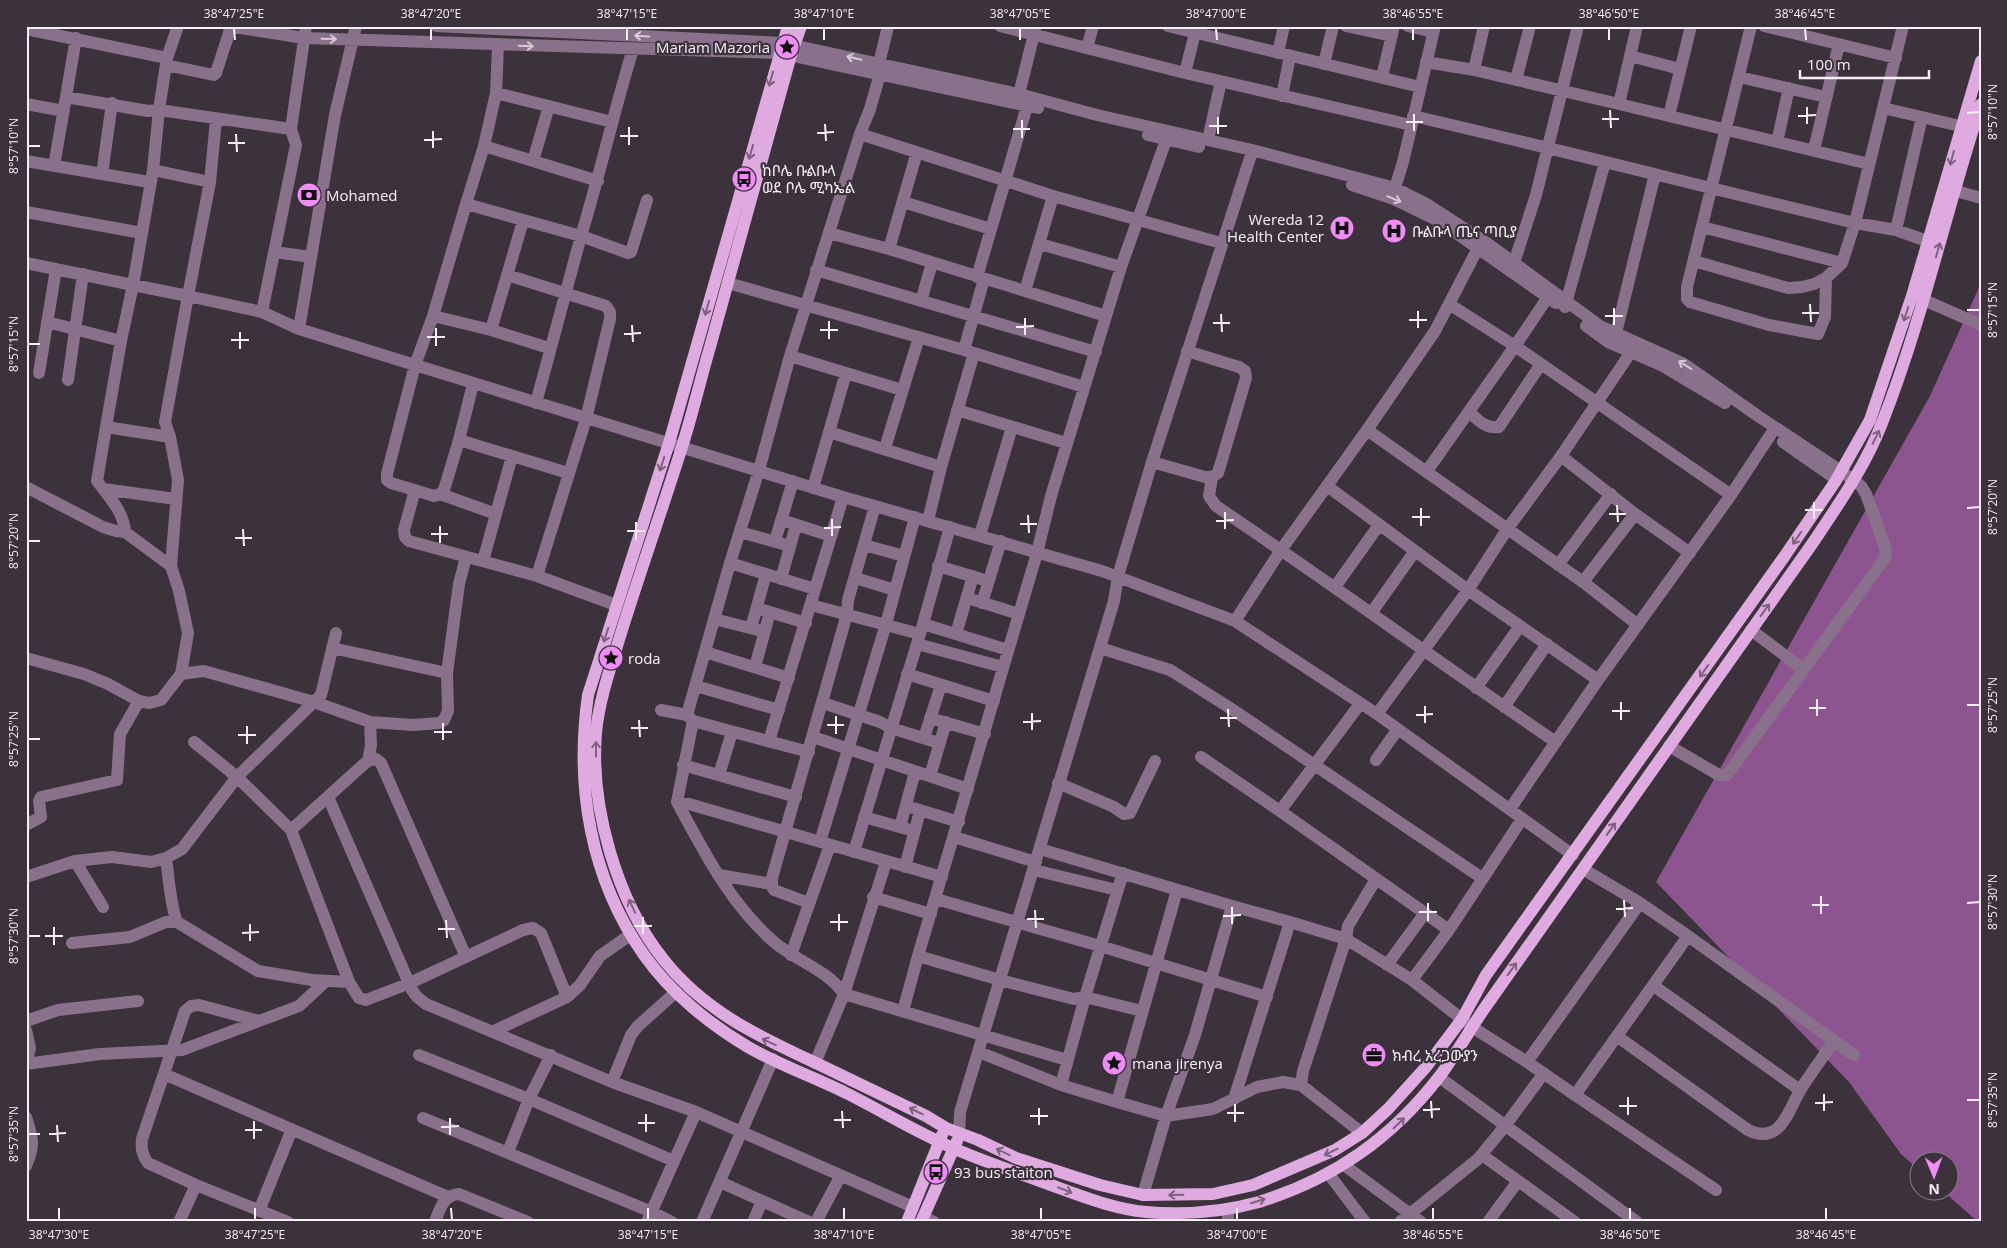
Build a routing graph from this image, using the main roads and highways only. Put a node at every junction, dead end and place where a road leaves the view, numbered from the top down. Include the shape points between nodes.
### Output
1 (788, 26) edge
2 (801, 26) edge
3 (787, 49) junction
4 (1981, 61) edge
5 (1981, 104) edge
6 (1971, 129) edge
7 (600, 805) junction
8 (586, 808) junction
9 (727, 1017) junction
10 (1467, 1023) junction
11 (719, 1027) junction
12 (946, 1128) junction
13 (959, 1134) junction
14 (939, 1141) junction
15 (954, 1148) junction
16 (1230, 1218) edge
17 (926, 1220) edge
18 (907, 1222) edge

1 - 3 main road
2 - 3 main road
7 -> 3 main road via 596,732 603,698 650,538 681,448 728,283
3 -> 8 main road via 668,444 588,694 582,766
4 - 6 main road
5 - 6 main road
6 -> 10 main road via 1927,241 1870,420 1839,475 1784,558 1486,976
10 -> 6 main road via 1583,869 1854,480 1882,424 1924,300
7 - 8 main road
9 -> 7 main road via 686,984 644,933 609,849
8 - 11 main road via 610,894 630,935 653,968 676,992
9 - 11 main road
12 -> 9 main road via 758,1036
10 -> 13 main road via 1362,1133 1336,1150 1253,1185 1213,1194 1143,1196 1016,1158
16 -> 10 main road via 1344,1165 1400,1122 1439,1077
11 - 14 main road via 749,1048
12 - 13 main road
12 - 14 main road
13 - 15 main road
14 - 15 main road
14 - 18 main road
15 -> 16 main road via 1097,1202 1144,1212 1210,1212
15 - 17 main road

